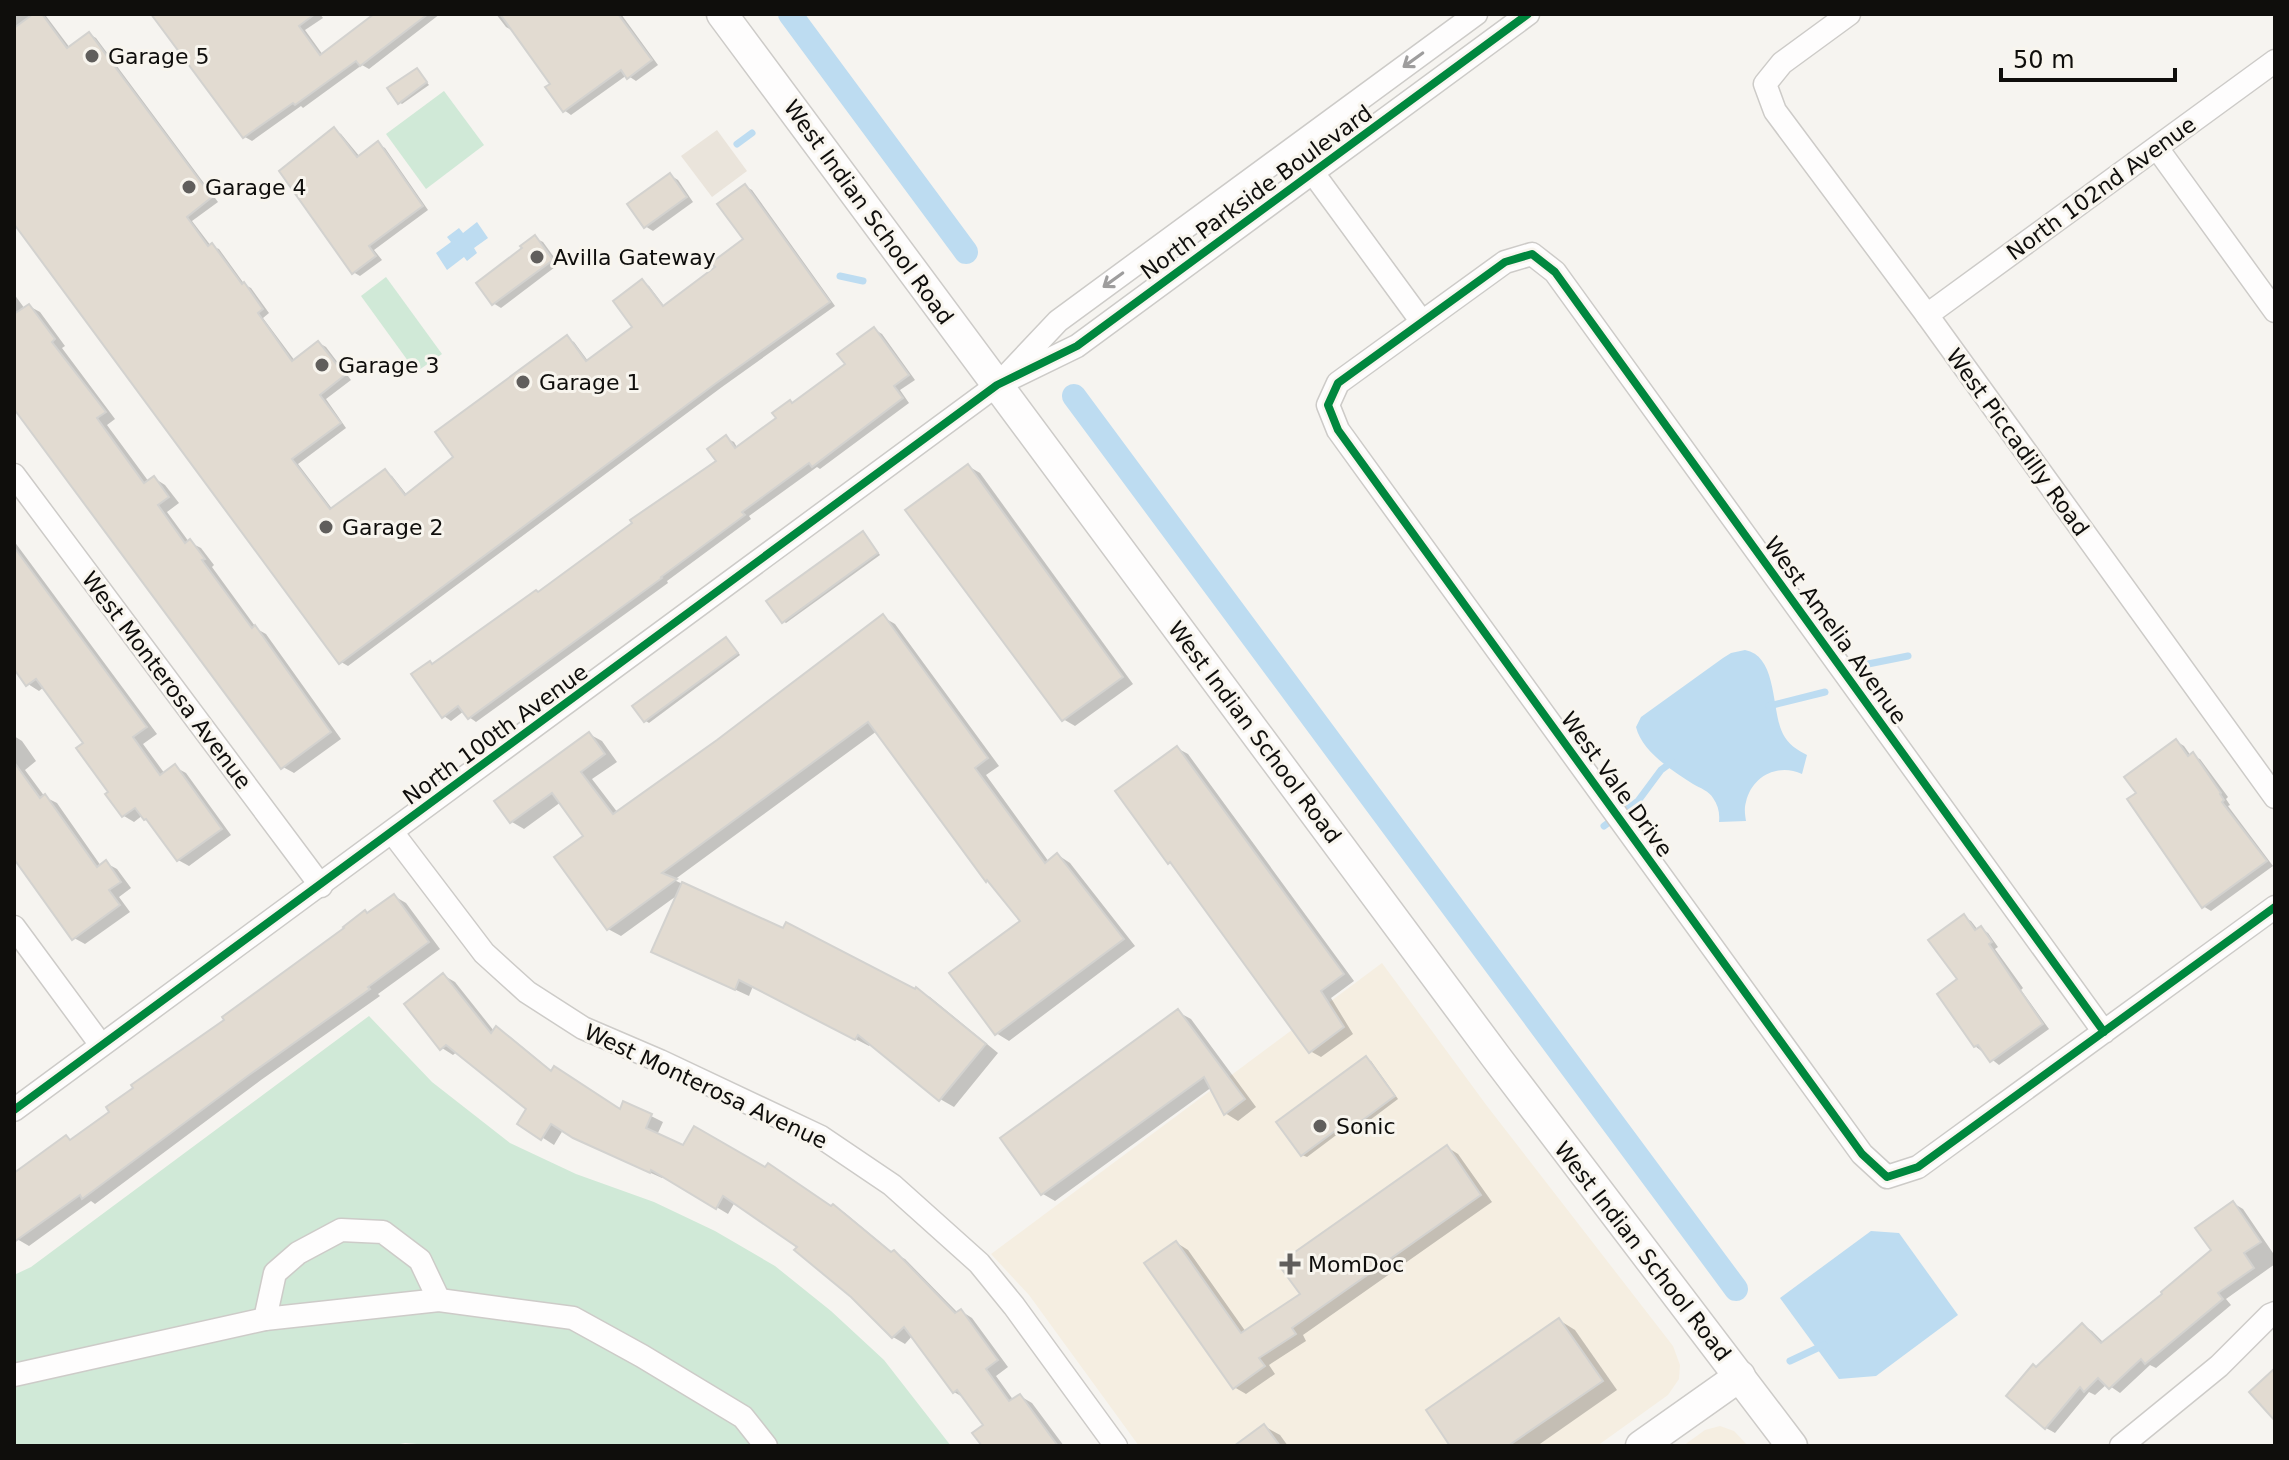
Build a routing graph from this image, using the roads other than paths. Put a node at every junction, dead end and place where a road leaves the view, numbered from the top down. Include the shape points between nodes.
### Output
1 (722, 14) edge
2 (1476, 14) edge
3 (1528, 14) edge
4 (1849, 14) edge
5 (2275, 61) edge
6 (1294, 147) junction
7 (2157, 148) junction
8 (1312, 172) junction
9 (2275, 311) edge
10 (1927, 315) junction
11 (1422, 322) junction
12 (997, 385) junction
13 (14, 475) edge
14 (2275, 797) edge
15 (392, 832) junction
16 (321, 886) junction
17 (2275, 907) edge
18 (14, 927) edge
19 (2104, 1032) junction
20 (101, 1045) junction
21 (14, 1110) edge
22 (439, 1300) junction
23 (2275, 1313) edge
24 (265, 1319) junction
25 (14, 1375) edge
26 (1740, 1376) junction
27 (766, 1446) edge
28 (1116, 1446) edge
29 (1641, 1446) edge
30 (1792, 1446) edge
31 (2121, 1446) edge

1 - 12 main road, West Indian School Road
2 -> 6 street, North Parkside Boulevard
3 - 8 street, North Parkside Boulevard
4 - 10 street, West Piccadilly Road via 1782,63 1765,84 1775,111
5 - 7 street, North 102nd Avenue
6 - 8 street
6 -> 12 street, North Parkside Boulevard via 1058,321
7 - 9 street
7 - 10 street, North 102nd Avenue
8 - 11 street
8 - 12 street, North Parkside Boulevard via 1077,346
10 - 14 street, West Piccadilly Road
11 - 19 street, West Amelia Avenue via 1505,262 1532,254 1555,272
11 - 19 street, West Vale Drive via 1338,383 1328,405 1338,430 1862,1154 1887,1177 1918,1167
12 - 15 street, North 100th Avenue
12 - 26 main road, West Indian School Road via 1594,1189
13 - 16 street, West Monterosa Avenue
15 - 16 street, North 100th Avenue
15 - 28 street, West Monterosa Avenue via 484,953 527,992 583,1028 821,1137 892,1185 979,1263
16 - 20 street, North 100th Avenue
17 - 19 street
18 - 20 street
20 - 21 street, North 100th Avenue
22 - 24 street
22 - 24 street via 420,1260 383,1232 341,1230 298,1253 275,1273
22 - 27 street via 573,1318 743,1417
23 - 31 street
24 - 25 street
26 - 29 main road
26 - 30 main road, West Indian School Road

